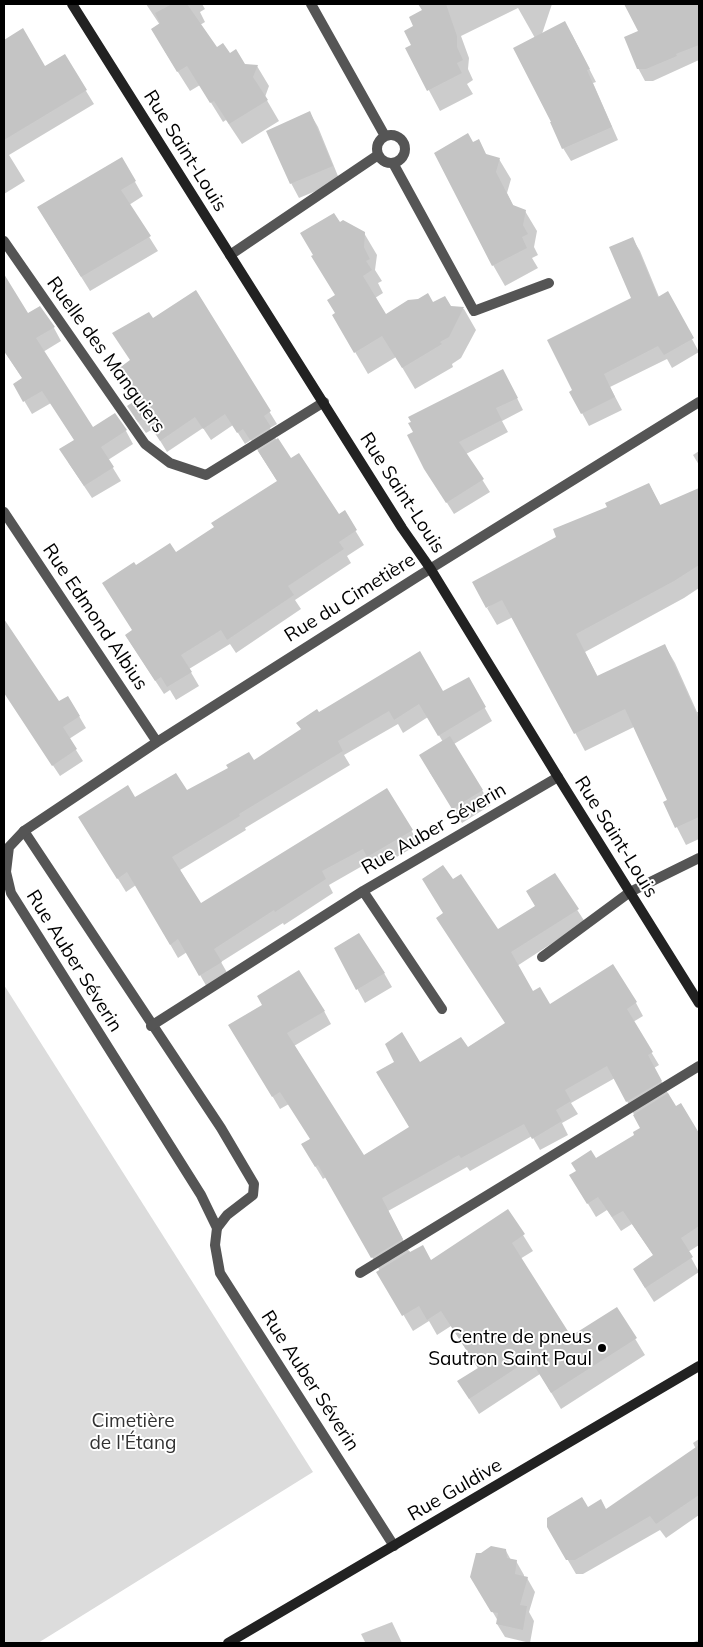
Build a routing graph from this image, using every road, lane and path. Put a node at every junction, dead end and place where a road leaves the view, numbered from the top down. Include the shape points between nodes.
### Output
1 (72, 4) edge
2 (311, 4) edge
3 (385, 136) junction
4 (378, 155) junction
5 (393, 163) junction
6 (4, 241) edge
7 (230, 254) junction
8 (549, 282) dead end
9 (324, 402) junction
10 (699, 402) edge
11 (4, 512) edge
12 (430, 568) junction
13 (156, 742) junction
14 (558, 777) junction
15 (24, 831) junction
16 (699, 858) edge
17 (363, 891) junction
18 (630, 892) junction
19 (542, 957) dead end
20 (699, 1003) edge
21 (442, 1009) dead end
22 (152, 1026) junction
23 (699, 1066) edge
24 (217, 1228) junction
25 (360, 1273) dead end
26 (699, 1366) edge
27 (394, 1546) junction
28 (228, 1643) edge

1 - 7 street, Rue Saint-Louis
2 - 3 street
3 - 4 street via 379,142
3 - 5 street via 399,138 404,145 404,154
4 - 5 street via 384,162
4 - 7 street
5 - 8 street via 474,311
6 - 9 street, Ruelle des Manguiers via 145,444 170,463 206,475
7 - 9 street, Rue Saint-Louis
9 - 12 street, Rue Saint-Louis
10 - 12 street, Rue du Cimetière
11 - 13 street, Rue Edmond Albius
12 - 13 street, Rue du Cimetière
12 - 14 street, Rue Saint-Louis
13 - 15 street, Rue du Cimetière
14 - 17 street, Rue Auber Séverin
14 - 18 street, Rue Saint-Louis
15 - 22 street, Rue Auber Séverin
15 - 24 street, Rue Auber Séverin via 9,847 6,872 11,893 201,1195
16 - 18 street
17 - 21 street
17 - 22 street, Rue Auber Séverin
18 - 19 street
18 - 20 street, Rue Saint-Louis
22 - 24 street, Rue Auber Séverin via 221,1128 254,1184 253,1195 227,1215
23 - 25 street
24 - 27 street, Rue Auber Séverin via 220,1273
26 - 27 street, Rue Guldive
27 - 28 street, Rue Guldive

